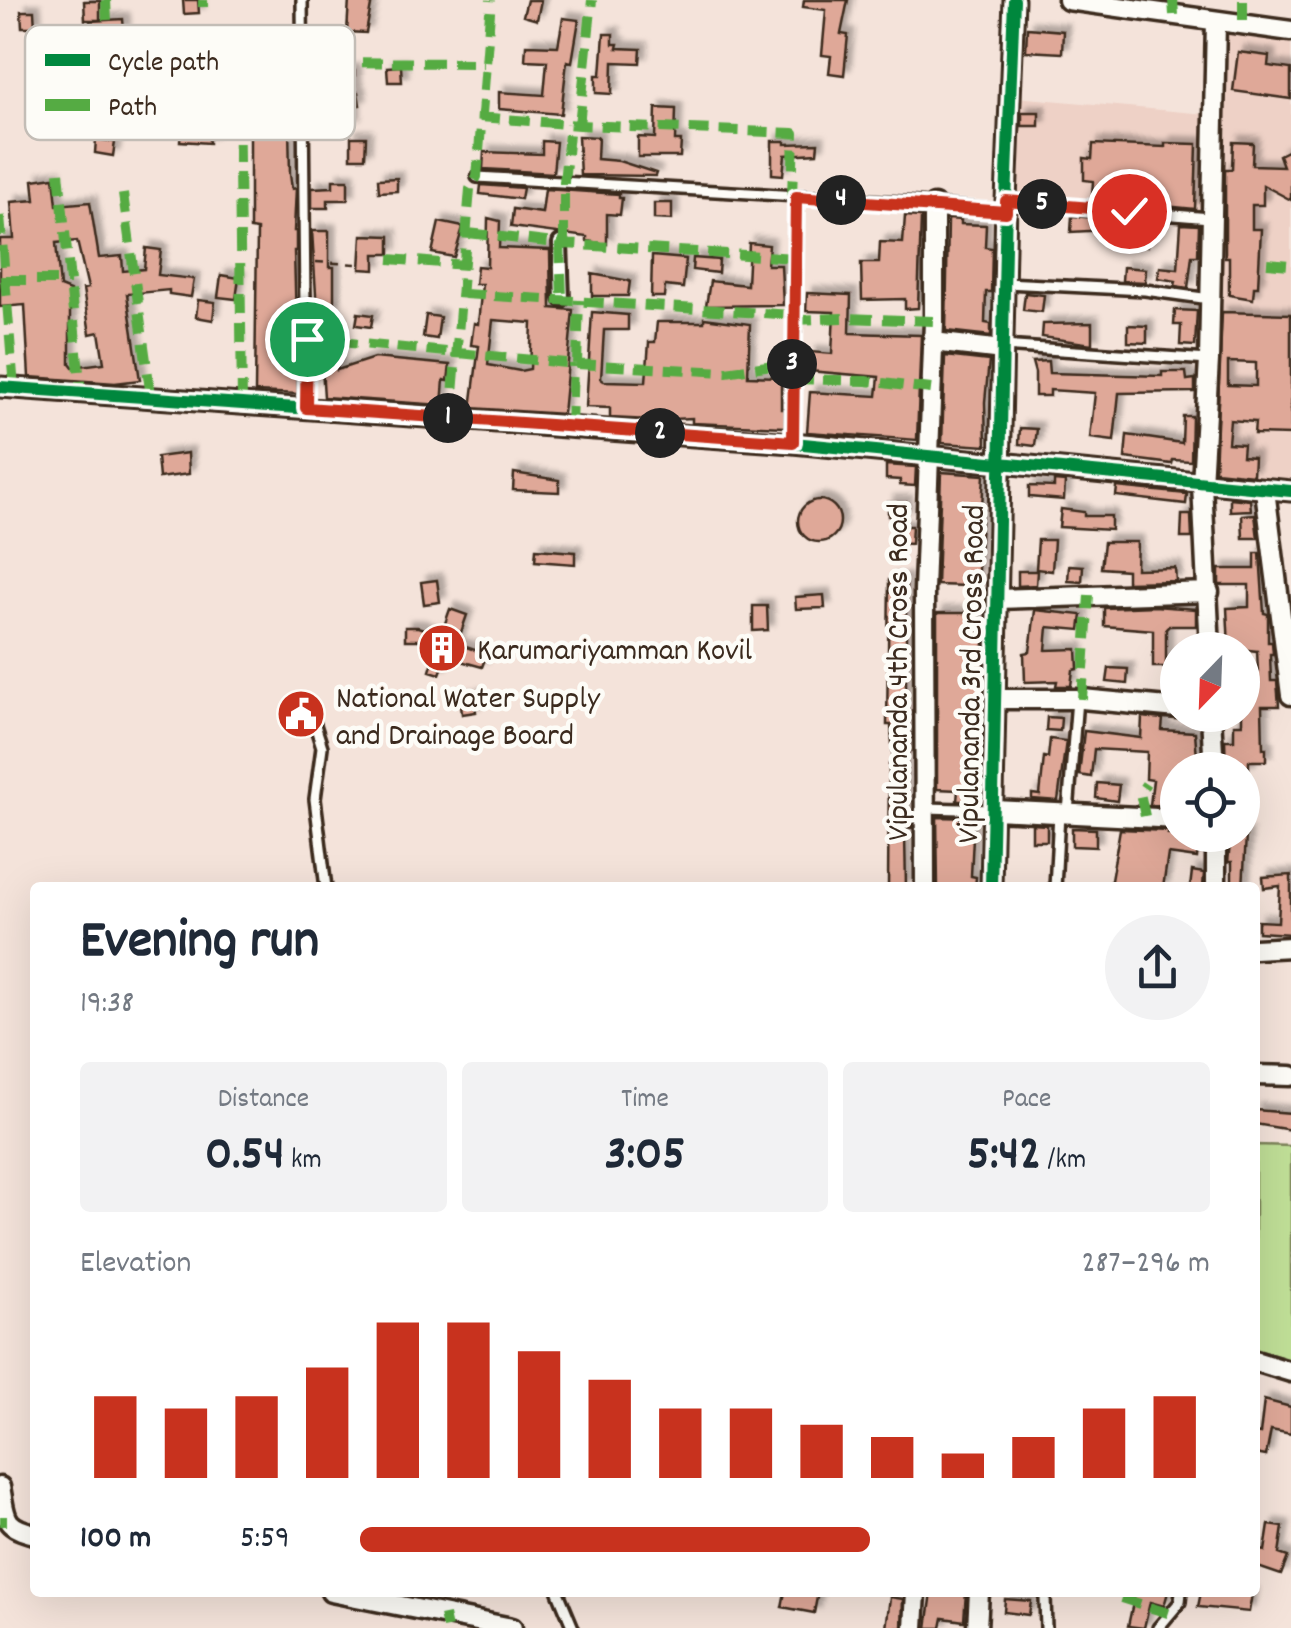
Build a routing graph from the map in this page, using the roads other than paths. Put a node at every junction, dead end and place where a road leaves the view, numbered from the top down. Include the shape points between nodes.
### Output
1 (302, 0) edge
2 (1014, 0) edge
3 (1068, 0) edge
4 (1216, 21) junction
5 (302, 25) edge
6 (1291, 31) edge
7 (303, 140) edge
8 (477, 177) dead end
9 (796, 197) junction
10 (934, 205) junction
11 (1006, 206) junction
12 (1210, 218) junction
13 (560, 243) dead end
14 (1004, 283) junction
15 (562, 298) dead end
16 (1210, 299) junction
17 (933, 342) junction
18 (1003, 348) junction
19 (1209, 360) junction
20 (0, 387) edge
21 (306, 408) junction
22 (793, 442) junction
23 (928, 457) junction
24 (1001, 461) junction
25 (1202, 484) junction
26 (1265, 490) junction
27 (1291, 491) edge
28 (1209, 592) junction
29 (998, 599) junction
30 (1210, 632) edge
31 (1291, 695) edge
32 (996, 698) junction
33 (1077, 699) junction
34 (309, 706) dead end
35 (1160, 706) edge
36 (926, 808) junction
37 (994, 810) junction
38 (1064, 813) junction
39 (1160, 818) edge
40 (1216, 852) edge
41 (325, 882) edge
42 (925, 882) edge
43 (992, 882) edge
44 (1056, 882) edge
45 (1216, 882) edge
46 (1291, 946) edge
47 (1260, 949) edge
48 (1260, 1075) edge
49 (1291, 1076) edge
50 (1260, 1363) edge
51 (1291, 1372) edge
52 (0, 1487) edge
53 (4, 1521) edge
54 (30, 1533) edge
55 (356, 1597) edge
56 (560, 1597) edge
57 (916, 1597) edge
58 (979, 1597) edge
59 (1181, 1597) edge
60 (1045, 1598) dead end
61 (512, 1628) edge
62 (573, 1628) edge
63 (914, 1628) edge
64 (977, 1628) edge
65 (1046, 1628) edge
66 (1158, 1628) edge

1 - 5 lane
2 - 11 street, Vipulananda 3rd Cross Road
3 - 4 street
4 - 6 street
4 - 12 street
7 - 21 lane
8 - 9 lane
9 - 10 lane
9 - 22 lane
10 - 11 lane
10 - 17 street, Vipulananda 4th Cross Road
11 - 12 lane
11 - 14 street, Vipulananda 3rd Cross Road
12 - 16 street
13 - 15 street
14 - 16 lane
14 - 18 street, Vipulananda 3rd Cross Road
16 - 19 street
17 - 18 street
17 - 23 street, Vipulananda 4th Cross Road
18 - 19 lane
18 - 24 street, Vipulananda 3rd Cross Road
19 - 25 street
20 - 21 street
21 - 22 street
22 - 23 street
23 - 24 street
23 - 36 street, Vipulananda 4th Cross Road
24 - 25 street
24 - 29 street, Vipulananda 3rd Cross Road
25 - 26 street
25 - 28 street
26 - 27 street
26 - 31 street
28 - 29 street
28 - 30 street
29 - 32 street, Vipulananda 3rd Cross Road
32 - 33 street
32 - 37 street, Vipulananda 3rd Cross Road
33 - 35 street
33 - 38 lane
34 - 41 lane via 322,748 315,799
36 - 37 lane
36 - 42 street, Vipulananda 4th Cross Road
37 - 38 street
37 - 43 street, Vipulananda 3rd Cross Road
38 - 39 street
38 - 44 lane
40 - 45 street
46 - 47 street
48 - 49 street
50 - 51 street
52 - 53 street
53 - 54 street
55 - 61 street
56 - 62 lane
57 - 63 street
58 - 64 street
59 - 66 lane
60 - 65 lane

